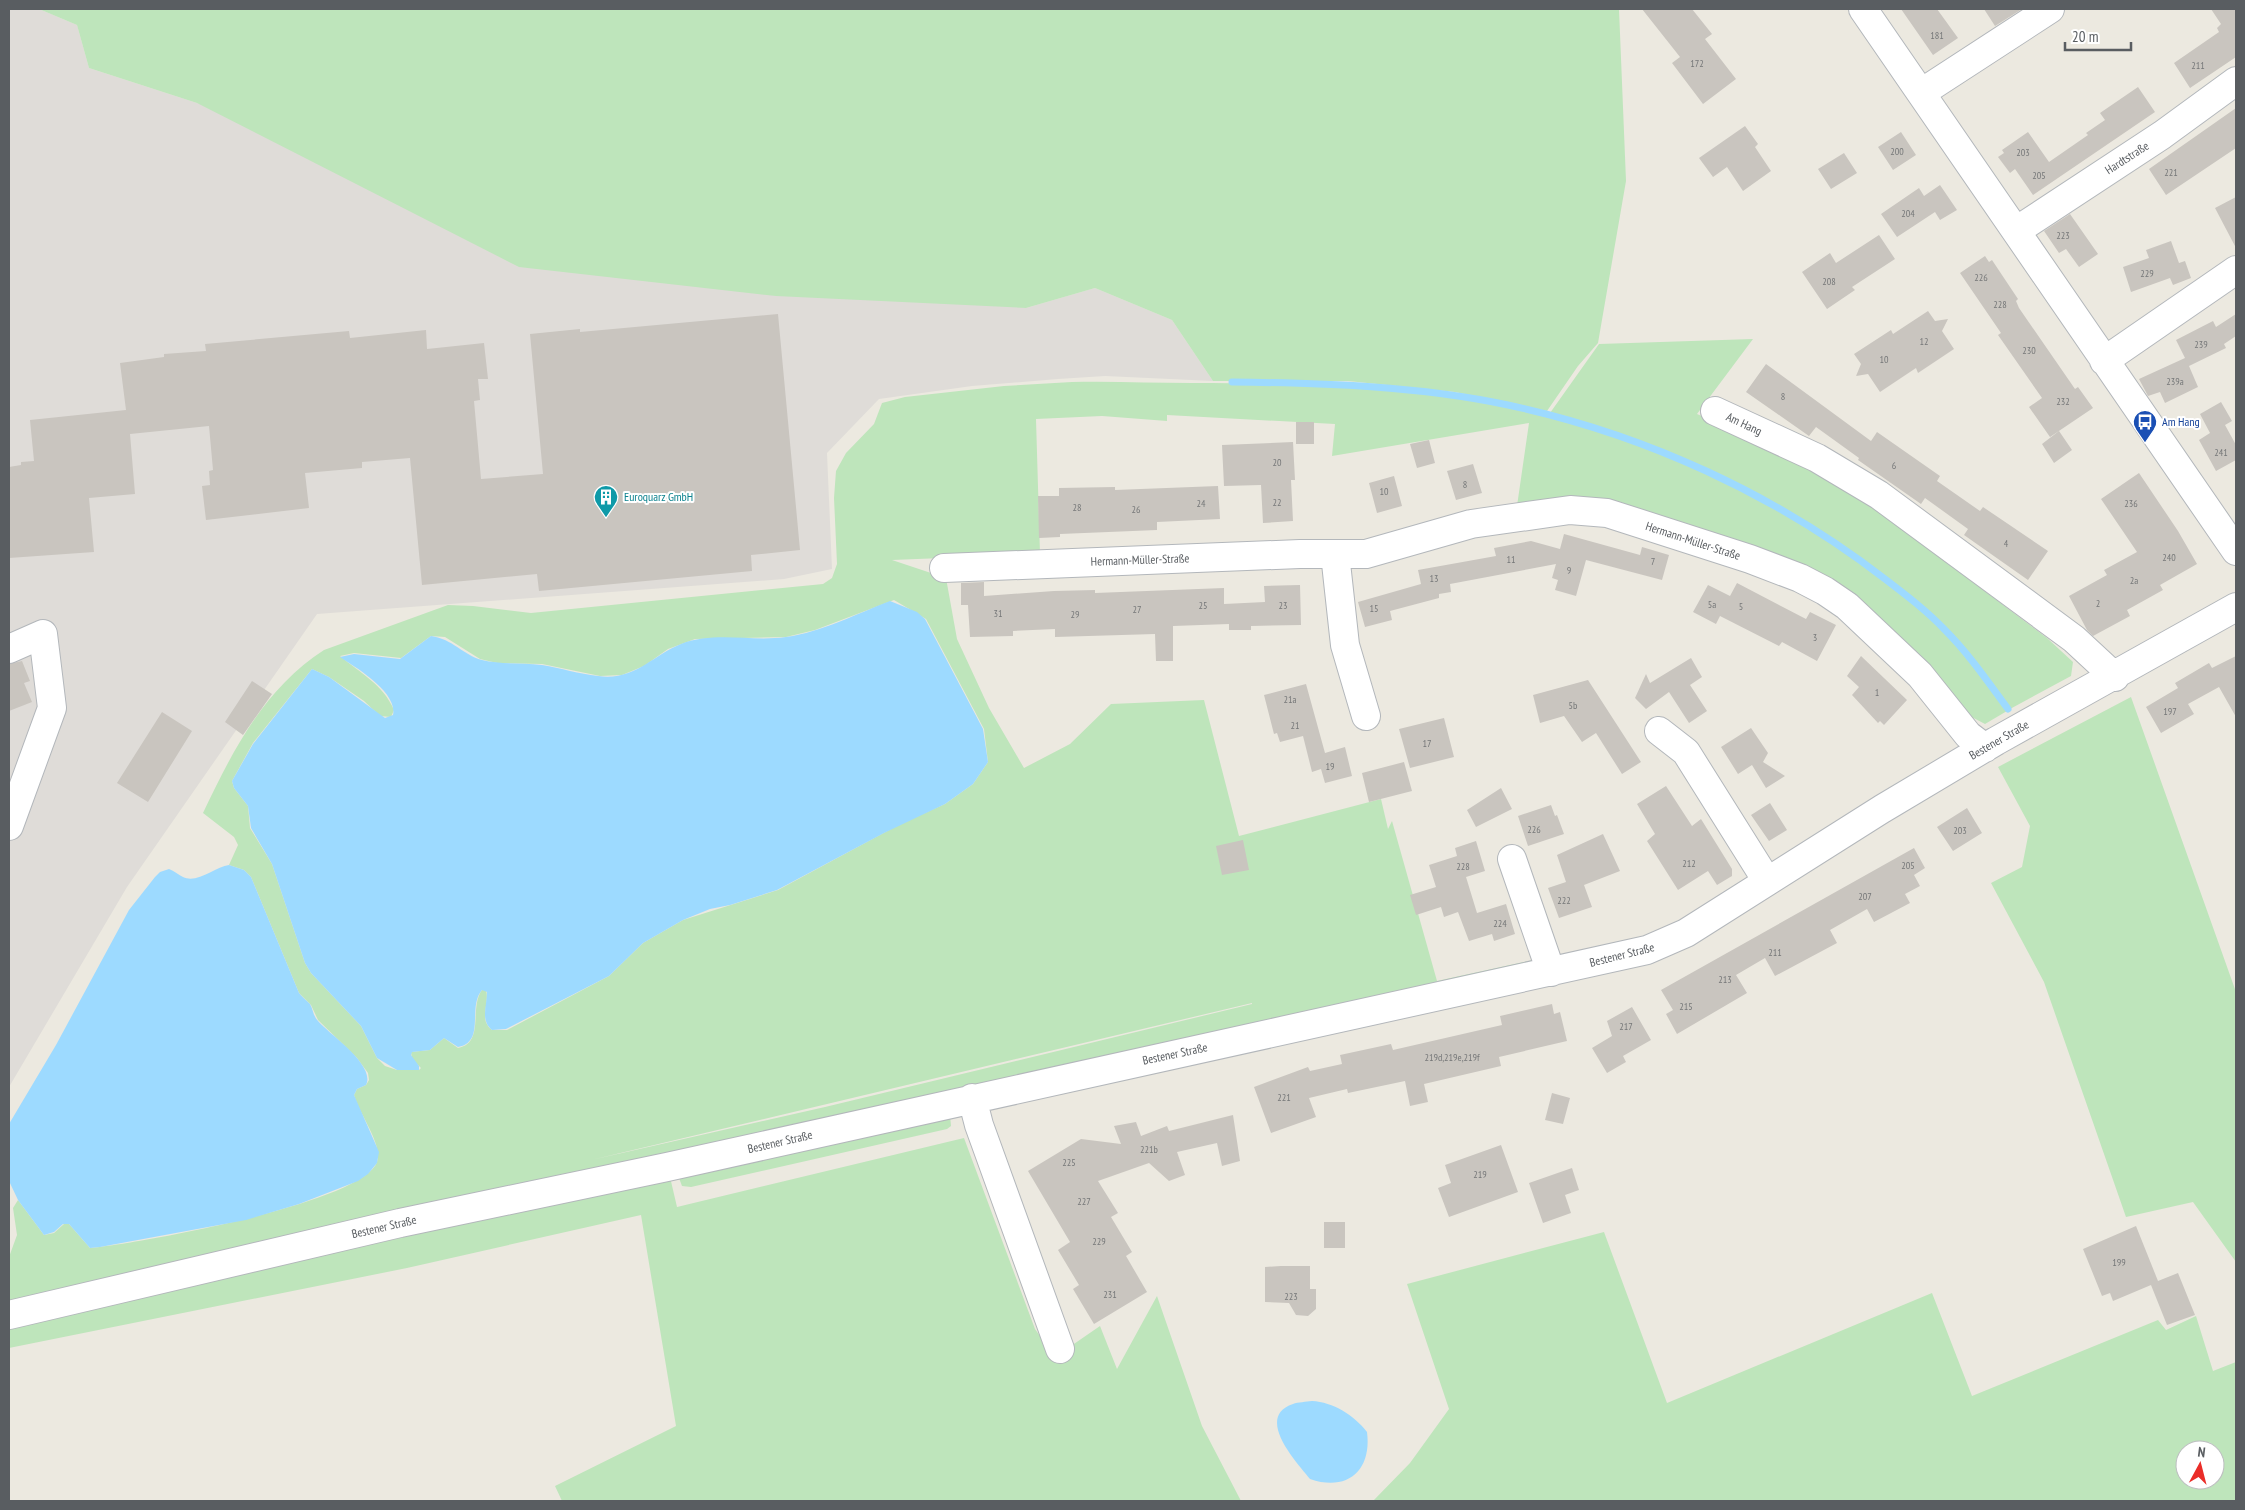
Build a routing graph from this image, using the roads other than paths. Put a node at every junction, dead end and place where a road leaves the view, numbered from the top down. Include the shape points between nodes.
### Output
1 (1863, 9) edge
2 (2050, 9) edge
3 (2236, 81) edge
4 (1921, 93) junction
5 (2016, 231) junction
6 (2236, 270) edge
7 (2104, 361) junction
8 (1715, 411) dead end
9 (2236, 551) edge
10 (1335, 554) junction
11 (944, 568) dead end
12 (2236, 607) edge
13 (9, 649) edge
14 (2115, 677) junction
15 (1366, 716) dead end
16 (1659, 731) dead end
17 (1990, 745) junction
18 (9, 826) edge
19 (1512, 859) dead end
20 (1767, 881) junction
21 (1551, 972) junction
22 (972, 1098) junction
23 (9, 1315) edge
24 (1060, 1349) dead end

1 - 4 street
2 - 4 street
3 - 5 street, Hardtstraße via 2162,135
4 - 5 street
5 - 7 street
6 - 7 street
7 - 9 street
8 - 14 street, Am Hang via 1817,458 1879,495 2074,638
10 - 11 street, Hermann-Müller-Straße
10 - 15 street via 1344,646
10 - 17 street, Hermann-Müller-Straße via 1366,554 1471,524 1570,510 1608,513 1758,562 1825,591 1847,606 1920,675 1968,735
12 - 14 street, Bestener Straße
13 - 18 street via 43,634 52,708
14 - 17 street, Bestener Straße
16 - 20 street via 1686,752
17 - 20 street, Bestener Straße
19 - 21 street
20 - 21 street, Bestener Straße via 1666,943
21 - 22 street, Bestener Straße
22 - 23 street, Bestener Straße via 668,1167 400,1223
22 - 24 street

